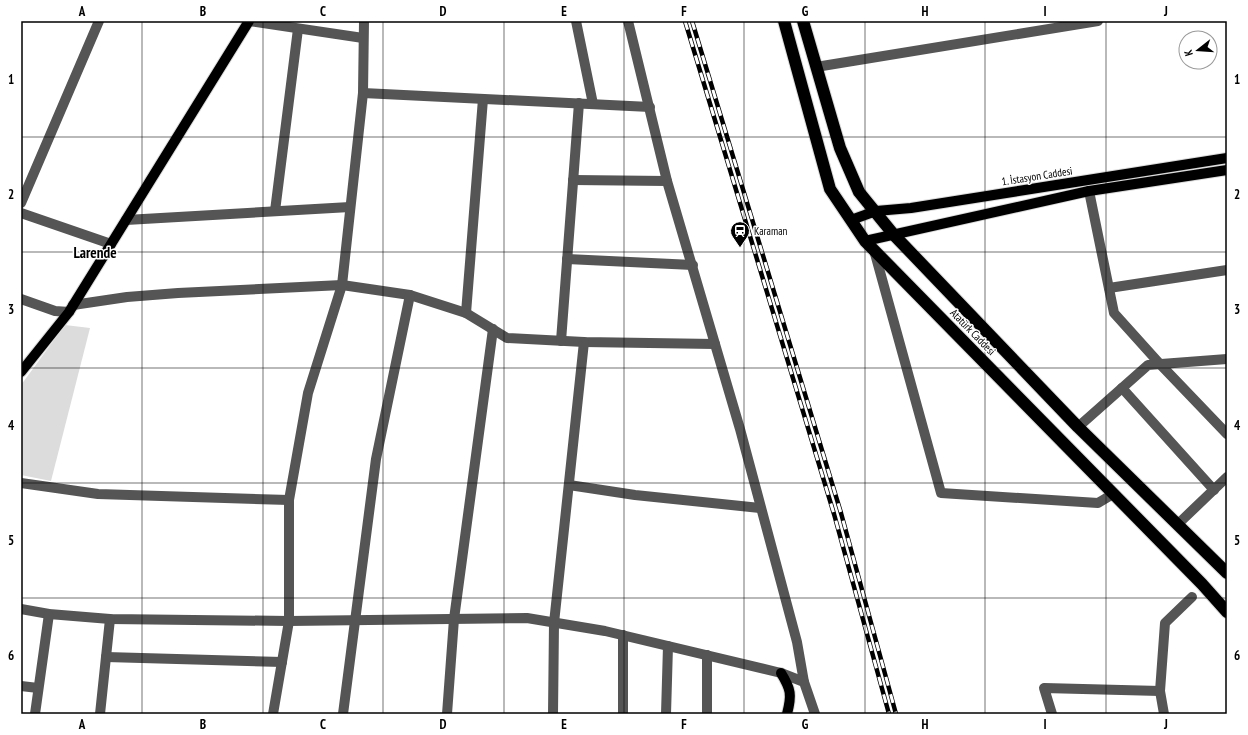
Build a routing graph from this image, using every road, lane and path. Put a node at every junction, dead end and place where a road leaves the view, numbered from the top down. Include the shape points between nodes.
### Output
1 (99, 21) edge
2 (249, 21) edge
3 (364, 21) edge
4 (576, 21) edge
5 (628, 21) edge
6 (784, 21) edge
7 (803, 21) edge
8 (1098, 21) edge
9 (298, 29) junction
10 (363, 38) junction
11 (816, 67) junction
12 (363, 93) junction
13 (483, 99) junction
14 (579, 103) junction
15 (593, 104) junction
16 (650, 107) junction
17 (1227, 158) edge
18 (1227, 170) edge
19 (573, 180) junction
20 (667, 181) junction
21 (1089, 191) junction
22 (21, 203) edge
23 (350, 207) junction
24 (876, 211) junction
25 (275, 212) junction
26 (21, 213) edge
27 (126, 220) junction
28 (850, 220) junction
29 (894, 234) junction
30 (865, 241) junction
31 (111, 244) junction
32 (874, 250) junction
33 (567, 259) junction
34 (693, 265) junction
35 (1227, 270) edge
36 (342, 285) junction
37 (1109, 288) junction
38 (410, 295) junction
39 (21, 299) edge
40 (71, 308) junction
41 (466, 313) junction
42 (493, 330) junction
43 (561, 341) junction
44 (584, 342) junction
45 (715, 344) junction
46 (1227, 359) edge
47 (1159, 363) junction
48 (21, 372) edge
49 (1122, 388) junction
50 (1078, 427) junction
51 (1227, 434) edge
52 (1227, 477) edge
53 (21, 482) edge
54 (569, 485) junction
55 (1214, 490) junction
56 (1113, 494) junction
57 (289, 500) junction
58 (760, 508) junction
59 (1178, 524) junction
60 (1227, 573) edge
61 (1192, 597) dead end
62 (21, 608) edge
63 (1227, 612) edge
64 (49, 614) junction
65 (110, 619) junction
66 (454, 619) junction
67 (354, 620) junction
68 (290, 621) junction
69 (554, 623) junction
70 (623, 635) junction
71 (668, 646) junction
72 (707, 655) junction
73 (106, 656) junction
74 (282, 662) junction
75 (781, 673) junction
76 (804, 682) junction
77 (21, 686) edge
78 (38, 688) junction
79 (1160, 691) junction
80 (35, 714) edge
81 (100, 714) edge
82 (273, 714) edge
83 (343, 714) edge
84 (447, 714) edge
85 (553, 714) edge
86 (623, 714) edge
87 (666, 714) edge
88 (707, 714) edge
89 (787, 714) edge
90 (815, 714) edge
91 (1052, 714) edge
92 (1164, 714) edge

1 - 22 street
2 - 9 street
2 - 27 main road
3 - 10 street
4 - 15 street
5 - 16 street
6 - 28 highway, Atatürk Caddesi via 830,189
7 - 11 highway, Atatürk Caddesi
8 - 11 street
9 - 10 street
9 - 25 street
10 - 12 street
11 - 24 highway, Atatürk Caddesi via 840,148 859,192
12 - 13 street
12 - 23 street
13 - 14 street
13 - 41 street
14 - 15 street
14 - 19 street
15 - 16 street
16 - 20 street
17 - 24 main road, 1. İstasyon Caddesi via 911,208
18 - 21 main road
19 - 20 street
19 - 33 street
20 - 34 street
21 - 29 main road
21 - 37 street
23 - 25 street
23 - 36 street
24 - 28 main road, 1. İstasyon Caddesi
24 - 29 highway, Atatürk Caddesi
25 - 27 street
26 - 31 street
27 - 31 main road
28 - 30 highway, Atatürk Caddesi
29 - 30 main road
29 - 50 highway, Atatürk Caddesi
30 - 32 highway, Atatürk Caddesi
31 - 40 main road
32 - 56 highway, Atatürk Caddesi
32 - 56 street via 942,493 1098,503
33 - 34 street
33 - 43 street
34 - 45 street
35 - 37 street
36 - 38 street
36 - 40 street via 170,293 127,297
36 - 57 street via 308,393
37 - 47 street via 1114,313
38 - 41 street
38 - 67 street via 376,459
39 - 40 street via 54,311
40 - 48 main road
41 - 42 street
42 - 43 street via 507,338
42 - 66 street
43 - 44 street
44 - 45 street
44 - 54 street
45 - 58 street
46 - 47 street
47 - 49 street via 1148,365
47 - 51 street
49 - 50 street
49 - 55 street
50 - 59 highway, Atatürk Caddesi
52 - 55 street
53 - 57 street via 45,488 98,494
54 - 58 street via 635,495
54 - 69 street
55 - 59 street
56 - 63 highway, Atatürk Caddesi
57 - 68 street
58 - 76 street via 797,642
59 - 60 highway, Atatürk Caddesi
61 - 79 street via 1165,623
62 - 64 street
64 - 65 street
64 - 78 street
65 - 68 street
65 - 73 street
66 - 67 street
66 - 69 street via 527,618
66 - 84 street
67 - 68 street
67 - 83 street
68 - 74 street
69 - 70 street
69 - 85 street
70 - 71 street
70 - 86 street
71 - 72 street
71 - 87 street
72 - 75 street
72 - 88 street
73 - 74 street
73 - 81 street
74 - 82 street
75 - 76 street
75 - 89 main road via 790,688
76 - 90 street
77 - 78 street
78 - 80 street
79 - 91 street via 1044,688
79 - 92 street

